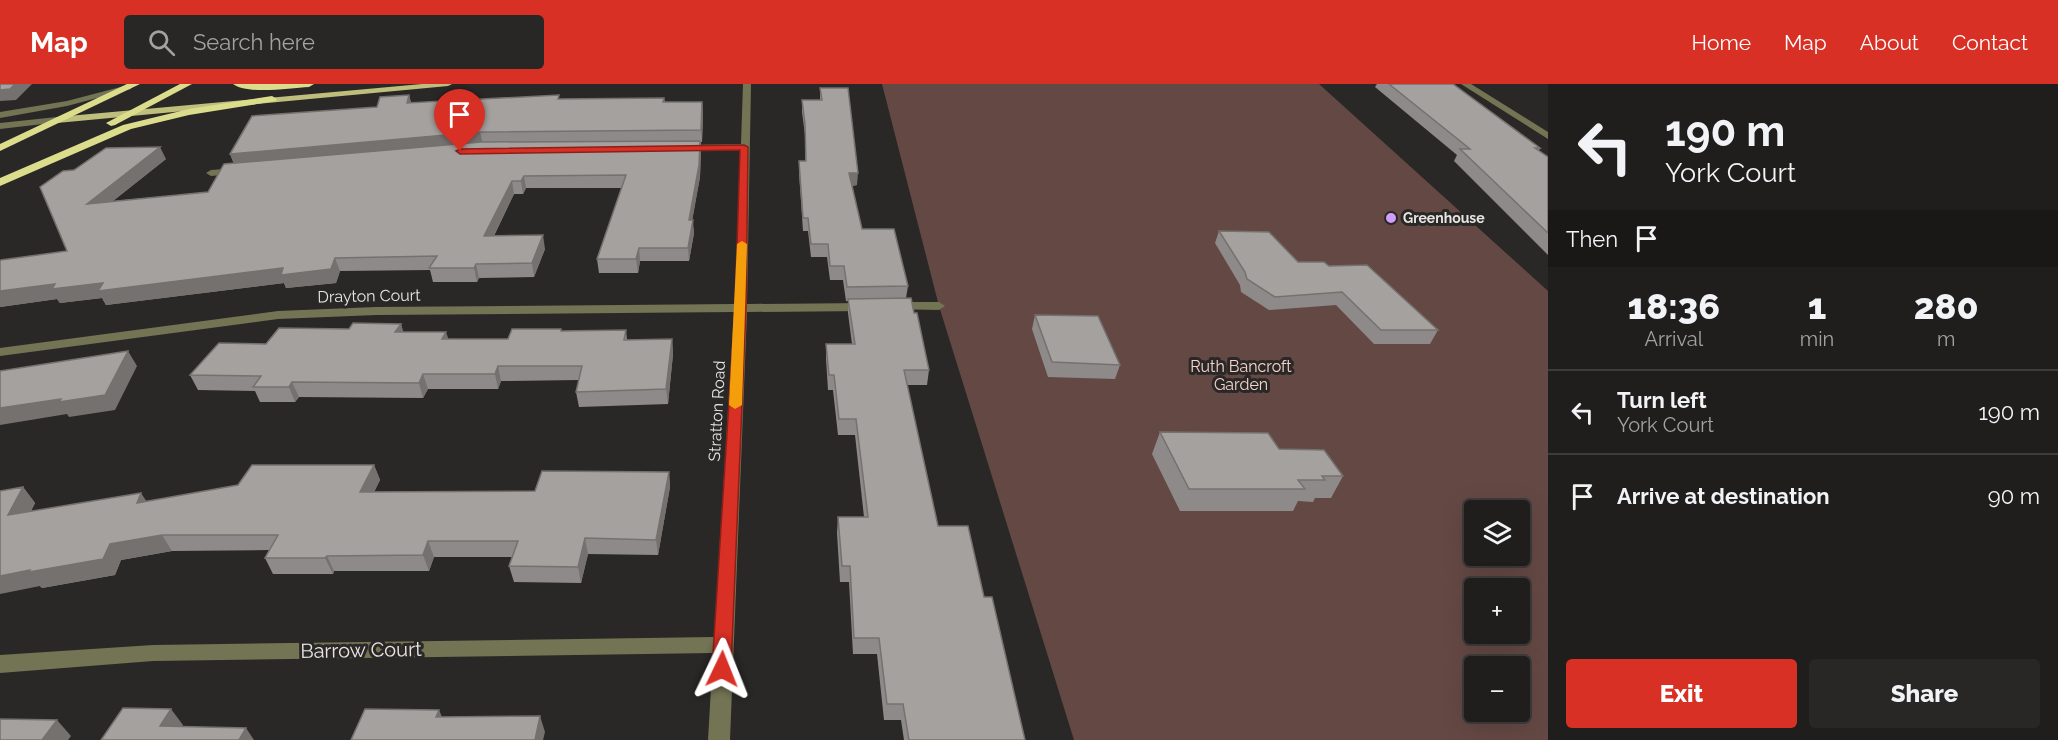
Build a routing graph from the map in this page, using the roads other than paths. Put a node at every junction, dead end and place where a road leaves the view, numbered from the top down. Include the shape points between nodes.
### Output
1 (187, 84) edge
2 (238, 84) edge
3 (309, 84) edge
4 (355, 84) edge
5 (448, 84) edge
6 (747, 84) edge
7 (1466, 84) edge
8 (131, 86) edge
9 (272, 99) junction
10 (150, 103) junction
11 (80, 109) junction
12 (133, 112) junction
13 (0, 116) edge
14 (57, 120) junction
15 (0, 126) edge
16 (1548, 136) edge
17 (744, 147) junction
18 (0, 148) edge
19 (673, 148) edge
20 (246, 170) edge
21 (211, 174) dead end
22 (0, 181) edge
23 (939, 306) dead end
24 (741, 308) junction
25 (0, 352) edge
26 (723, 645) junction
27 (0, 664) edge
28 (719, 740) edge

1 - 10 highway
2 - 3 highway
4 - 10 main road
5 - 9 main road
6 - 17 street, Stratton Road
7 - 16 street
8 - 11 highway
8 - 13 street
9 - 12 main road
9 - 22 highway via 127,127
10 - 11 main road
10 - 12 highway
11 - 13 street
11 - 14 highway
12 - 14 main road
12 - 22 highway
14 - 15 street
14 - 18 highway
17 - 19 street
17 - 24 street, Stratton Road
20 - 21 street
23 - 24 street, Drayton Court
24 - 25 street, Drayton Court via 278,315
24 - 26 street, Stratton Road
26 - 27 street, Barrow Court via 153,653
26 - 28 street, Stratton Road

